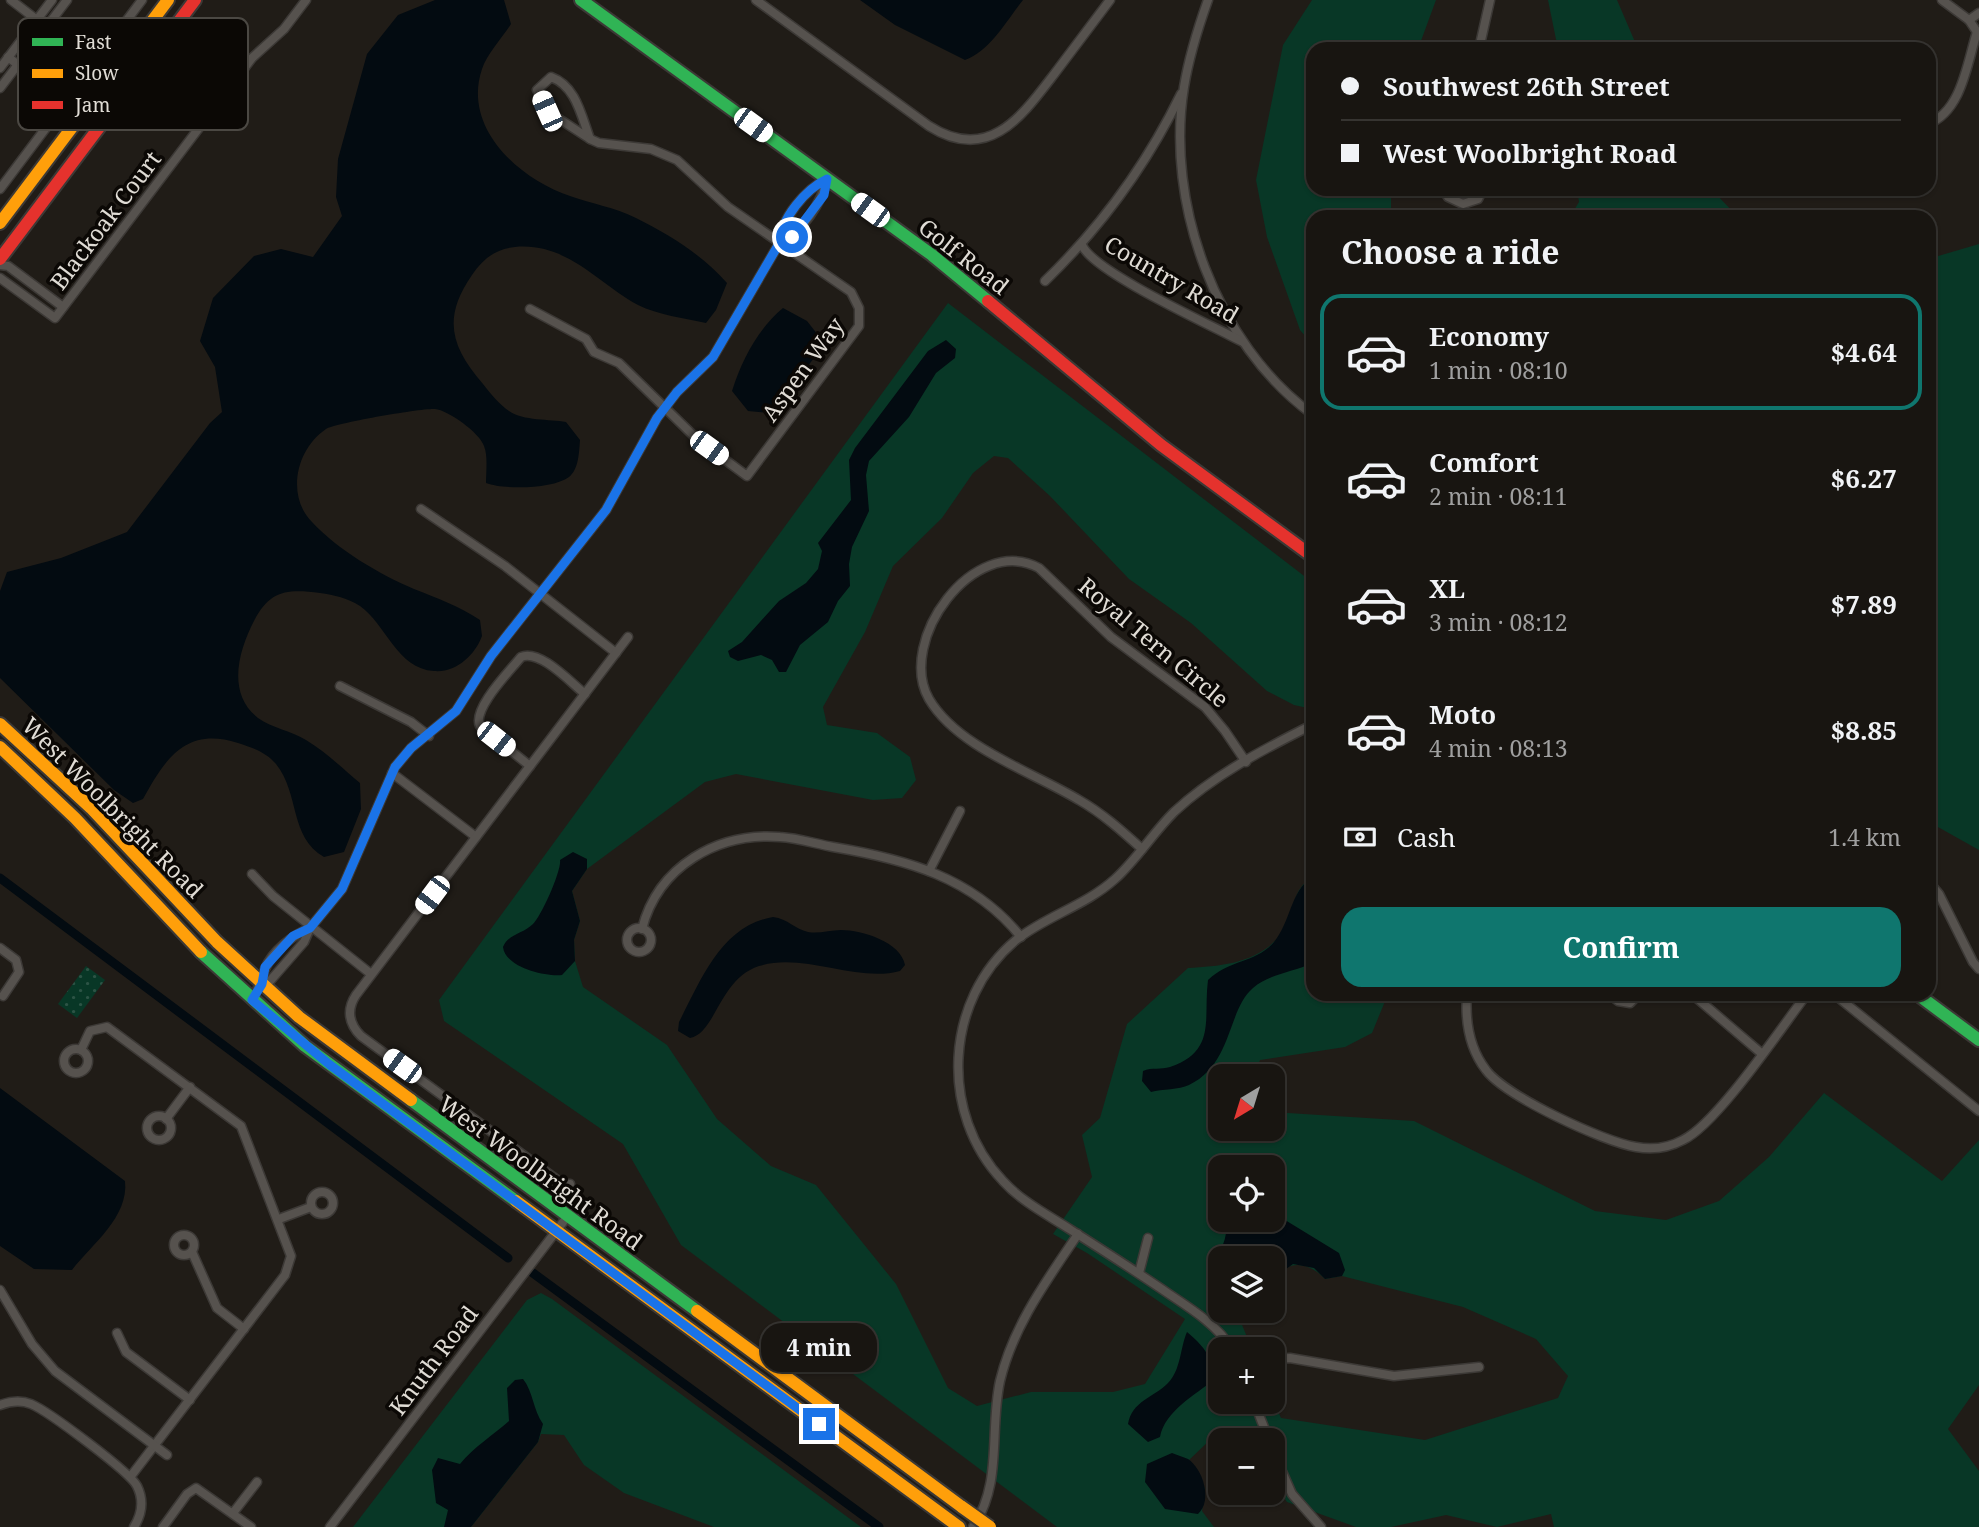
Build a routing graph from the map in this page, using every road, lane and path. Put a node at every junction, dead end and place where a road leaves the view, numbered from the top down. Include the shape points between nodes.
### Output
1 (11, 0) edge
2 (52, 0) edge
3 (67, 0) edge
4 (142, 0) edge
5 (168, 0) edge
6 (195, 0) edge
7 (306, 0) edge
8 (581, 0) edge
9 (756, 0) edge
10 (1110, 0) edge
11 (1208, 0) edge
12 (1490, 0) edge
13 (1942, 0) edge
14 (1979, 13) edge
15 (34, 18) edge
16 (38, 18) edge
17 (53, 18) edge
18 (129, 18) edge
19 (154, 18) edge
20 (181, 18) edge
21 (1969, 20) junction
22 (1978, 33) edge
23 (1481, 42) edge
24 (18, 44) edge
25 (8, 57) junction
26 (248, 63) edge
27 (18, 65) joint
28 (0, 68) edge
29 (0, 88) edge
30 (1183, 89) junction
31 (1936, 121) edge
32 (45, 130) edge
33 (70, 130) edge
34 (97, 130) edge
35 (197, 130) edge
36 (590, 139) junction
37 (827, 179) junction
38 (0, 189) edge
39 (1447, 196) edge
40 (1480, 196) edge
41 (0, 223) edge
42 (780, 242) junction
43 (1082, 245) junction
44 (0, 259) edge
45 (0, 265) edge
46 (0, 278) edge
47 (1045, 281) dead end
48 (30, 282) junction
49 (21, 293) junction
50 (63, 307) junction
51 (530, 309) dead end
52 (1245, 344) junction
53 (665, 407) junction
54 (1306, 408) edge
55 (421, 509) dead end
56 (1306, 552) edge
57 (540, 595) junction
58 (628, 637) dead end
59 (616, 653) junction
60 (340, 686) dead end
61 (585, 694) junction
62 (0, 724) edge
63 (1306, 728) edge
64 (429, 736) junction
65 (0, 747) edge
66 (1246, 762) junction
67 (530, 766) junction
68 (392, 773) junction
69 (960, 811) dead end
70 (476, 837) junction
71 (1142, 849) junction
72 (929, 871) junction
73 (252, 874) dead end
74 (1936, 890) edge
75 (310, 928) junction
76 (642, 929) dead end
77 (1021, 936) junction
78 (0, 948) edge
79 (1979, 969) edge
80 (371, 974) junction
81 (262, 984) junction
82 (4, 996) dead end
83 (252, 1000) junction
84 (1467, 1001) edge
85 (1700, 1001) edge
86 (1802, 1001) edge
87 (1843, 1001) edge
88 (1926, 1001) edge
89 (1979, 1040) edge
90 (81, 1050) dead end
91 (1761, 1053) junction
92 (190, 1087) junction
93 (1979, 1111) edge
94 (166, 1119) dead end
95 (570, 1185) dead end
96 (312, 1207) dead end
97 (567, 1217) junction
98 (279, 1219) junction
99 (556, 1231) junction
100 (1078, 1234) junction
101 (1148, 1238) dead end
102 (192, 1252) dead end
103 (1139, 1273) junction
104 (0, 1290) edge
105 (244, 1329) junction
106 (117, 1333) dead end
107 (1221, 1337) edge
108 (1285, 1358) edge
109 (1479, 1367) dead end
110 (190, 1400) junction
111 (0, 1405) edge
112 (155, 1446) junction
113 (167, 1455) dead end
114 (131, 1476) junction
115 (1285, 1478) edge
116 (257, 1482) dead end
117 (233, 1513) junction
118 (955, 1524) edge
119 (134, 1527) edge
120 (163, 1527) edge
121 (251, 1527) edge
122 (330, 1527) edge
123 (973, 1527) edge
124 (989, 1527) edge
125 (1321, 1527) edge

1 - 15 street
2 - 16 street
3 - 17 street
4 - 18 street
5 - 19 main road
6 - 20 main road
7 - 26 street, Blackoak Court
8 - 37 main road, Golf Road
9 - 10 street via 936,130 971,139 992,135 1017,120
11 - 30 street
12 - 23 street
13 - 21 street
14 - 21 street
21 - 22 street
22 - 31 street via 1953,104
24 - 25 street
25 - 27 street
25 - 28 street
27 - 29 street
30 - 43 street via 1138,172
30 - 52 street, Country Road via 1182,158 1189,212 1214,288
32 - 38 street
33 - 41 main road
34 - 44 main road
35 - 50 street, Blackoak Court
36 - 36 street via 547,111 537,90 551,77 571,91
36 - 42 street via 651,149 677,160 728,207
37 - 42 street via 824,195 792,237
37 - 42 street via 812,186 780,230
37 - 56 main road, Golf Road via 950,270 1161,445
39 - 40 street via 1463,204
42 - 53 street via 713,357
42 - 53 street, Aspen Way via 851,292 859,308 859,326 747,476 697,439
43 - 47 street
43 - 52 street, Country Road via 1110,270
45 - 48 street, Blackoak Court
46 - 49 street
48 - 49 street
48 - 50 street, Blackoak Court
49 - 50 street via 55,318
51 - 53 street via 586,339 594,352 618,363
52 - 54 street, Country Road
53 - 57 street via 606,510
55 - 57 street
57 - 59 street
57 - 64 street via 491,656 456,711
58 - 59 street
59 - 61 street
60 - 64 street
61 - 67 street
61 - 67 street via 538,658 526,655 480,709 480,726
62 - 81 main road, West Woolbright Road via 79,796 207,933
63 - 66 street
64 - 68 street via 402,757
65 - 83 main road, West Woolbright Road
66 - 71 street via 1192,796
66 - 71 street, Royal Tern Circle via 1205,707 1111,637 1039,568 1003,561 968,579 943,607 928,636 921,669 928,698 946,719 988,751 1082,801
67 - 70 street
68 - 70 street
68 - 75 street via 352,871
69 - 72 street
70 - 80 street
71 - 77 street via 1093,896
72 - 76 street via 885,857 781,837 731,841 710,847 677,868 656,894
72 - 77 street via 983,898
73 - 75 street
74 - 79 street
75 - 80 street
75 - 81 street via 304,942 270,981
75 - 81 street via 293,936 265,967
77 - 100 street via 986,973 968,1007 957,1057 961,1106 975,1142 1003,1181 1029,1204
78 - 82 street via 16,960 19,972
80 - 95 street via 350,1007 356,1032
81 - 83 street
81 - 97 main road, West Woolbright Road via 338,1049
83 - 99 main road, West Woolbright Road via 330,1065
84 - 91 street via 1471,1043 1496,1082 1525,1101 1632,1147 1670,1146 1692,1135 1707,1123
85 - 91 street
86 - 91 street
87 - 93 street
88 - 89 main road
90 - 92 street via 90,1031 112,1030
92 - 94 street
92 - 98 street via 245,1131
96 - 98 street
97 - 99 street, Knuth Road
97 - 124 main road, West Woolbright Road, bridge
98 - 105 street via 290,1249 289,1269
99 - 118 main road, West Woolbright Road
99 - 122 street, Knuth Road
100 - 103 street
100 - 123 street via 1025,1315 1007,1358 996,1418 992,1486
101 - 103 street
102 - 105 street via 217,1308
103 - 107 street via 1202,1316
104 - 112 street via 32,1344 55,1371
105 - 110 street
106 - 110 street via 126,1352
108 - 109 street via 1394,1376
110 - 112 street
111 - 114 street via 15,1401 34,1406
112 - 113 street
112 - 114 street
114 - 119 street via 142,1503
115 - 125 street via 1292,1494
116 - 117 street
117 - 120 street via 196,1488
117 - 121 street

